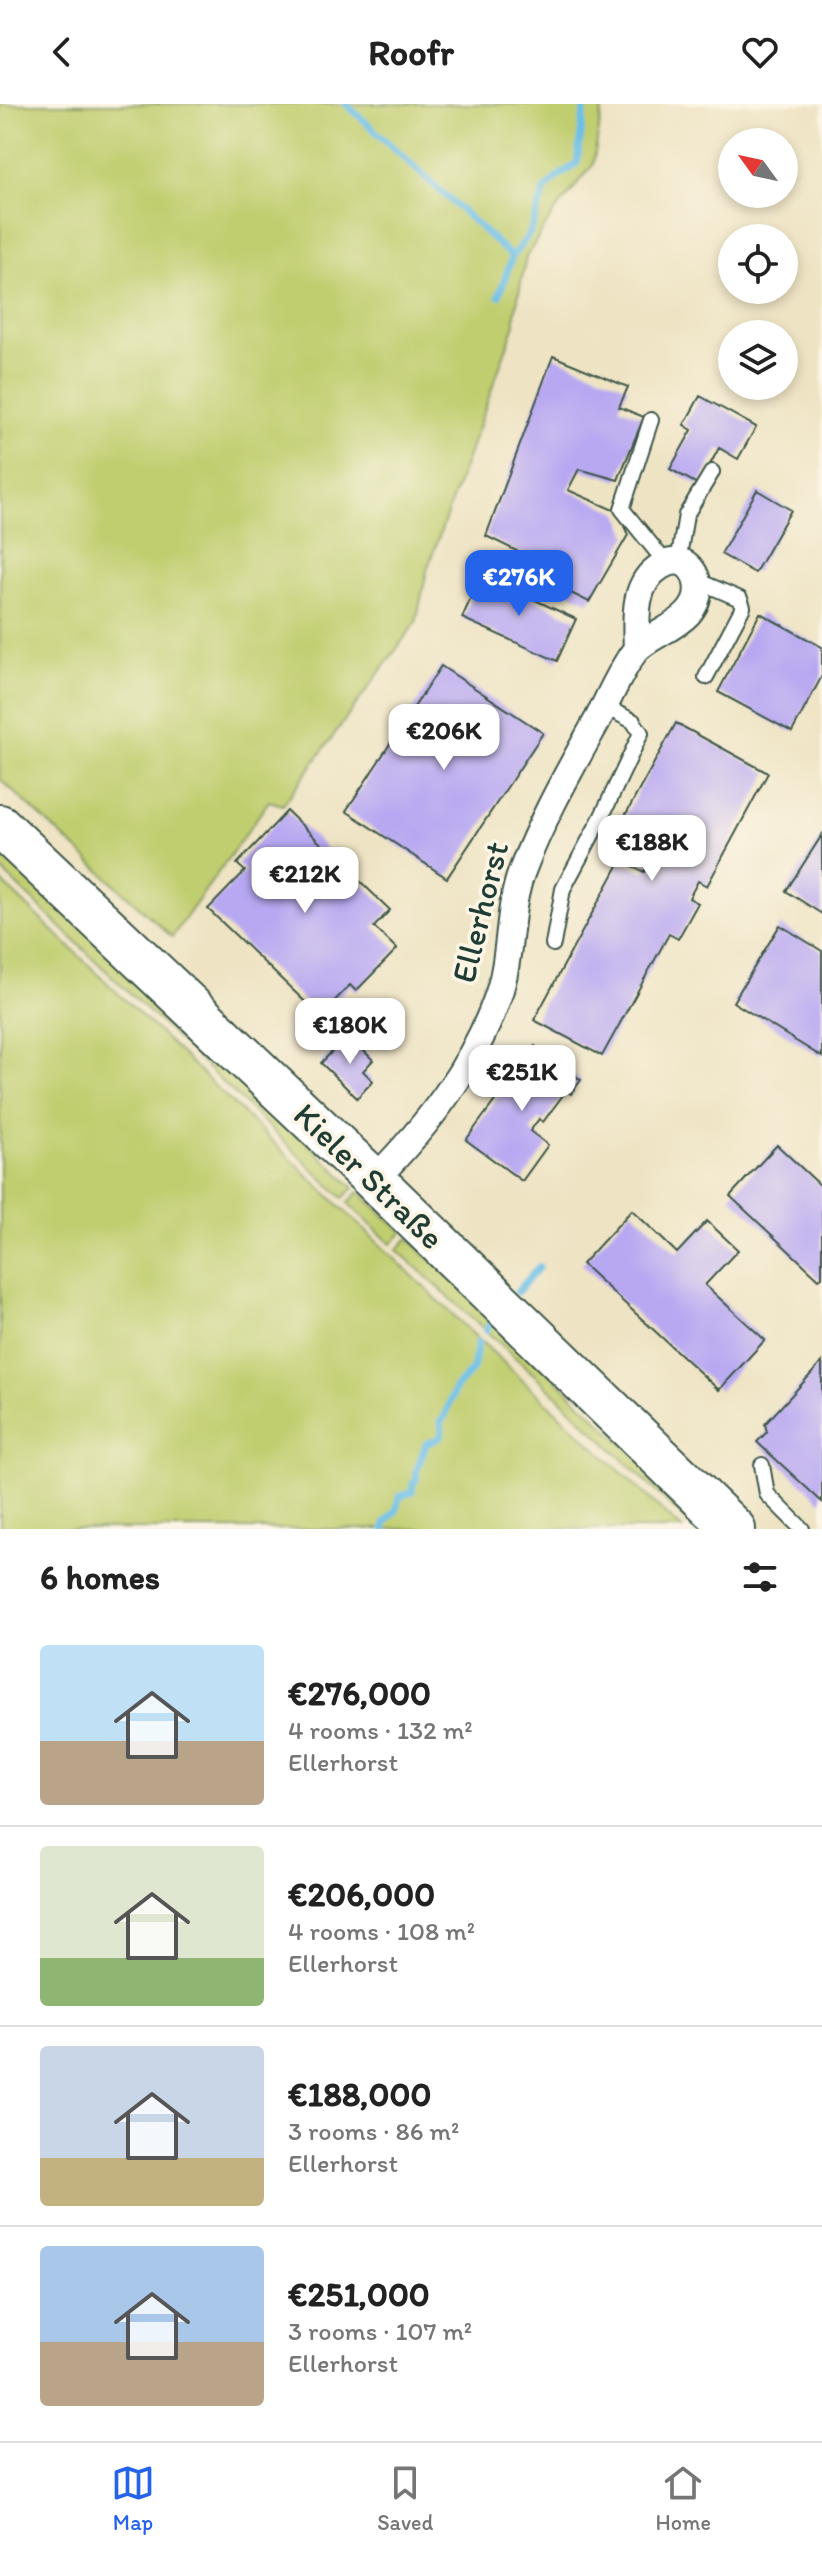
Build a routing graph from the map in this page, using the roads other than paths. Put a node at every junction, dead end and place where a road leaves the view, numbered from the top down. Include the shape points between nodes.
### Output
1 (651, 420) dead end
2 (712, 472) dead end
3 (680, 568) junction
4 (637, 649) junction
5 (706, 677) dead end
6 (605, 707) junction
7 (0, 826) edge
8 (553, 944) dead end
9 (374, 1180) junction
10 (762, 1465) dead end
11 (734, 1529) edge
12 (802, 1529) edge

1 - 3 lane via 622,509
2 - 3 lane via 686,515
3 - 4 street via 652,573 641,591
3 - 4 street, Ellerhorst via 698,584 694,603 683,618
3 - 5 lane via 740,599 743,607
4 - 6 street, Ellerhorst
6 - 8 lane via 633,721 641,733 563,889
6 - 9 street, Ellerhorst via 522,872 499,994 466,1067 416,1138
7 - 9 main road, Kieler Straße
9 - 11 main road, Kieler Straße
10 - 12 lane via 767,1494

